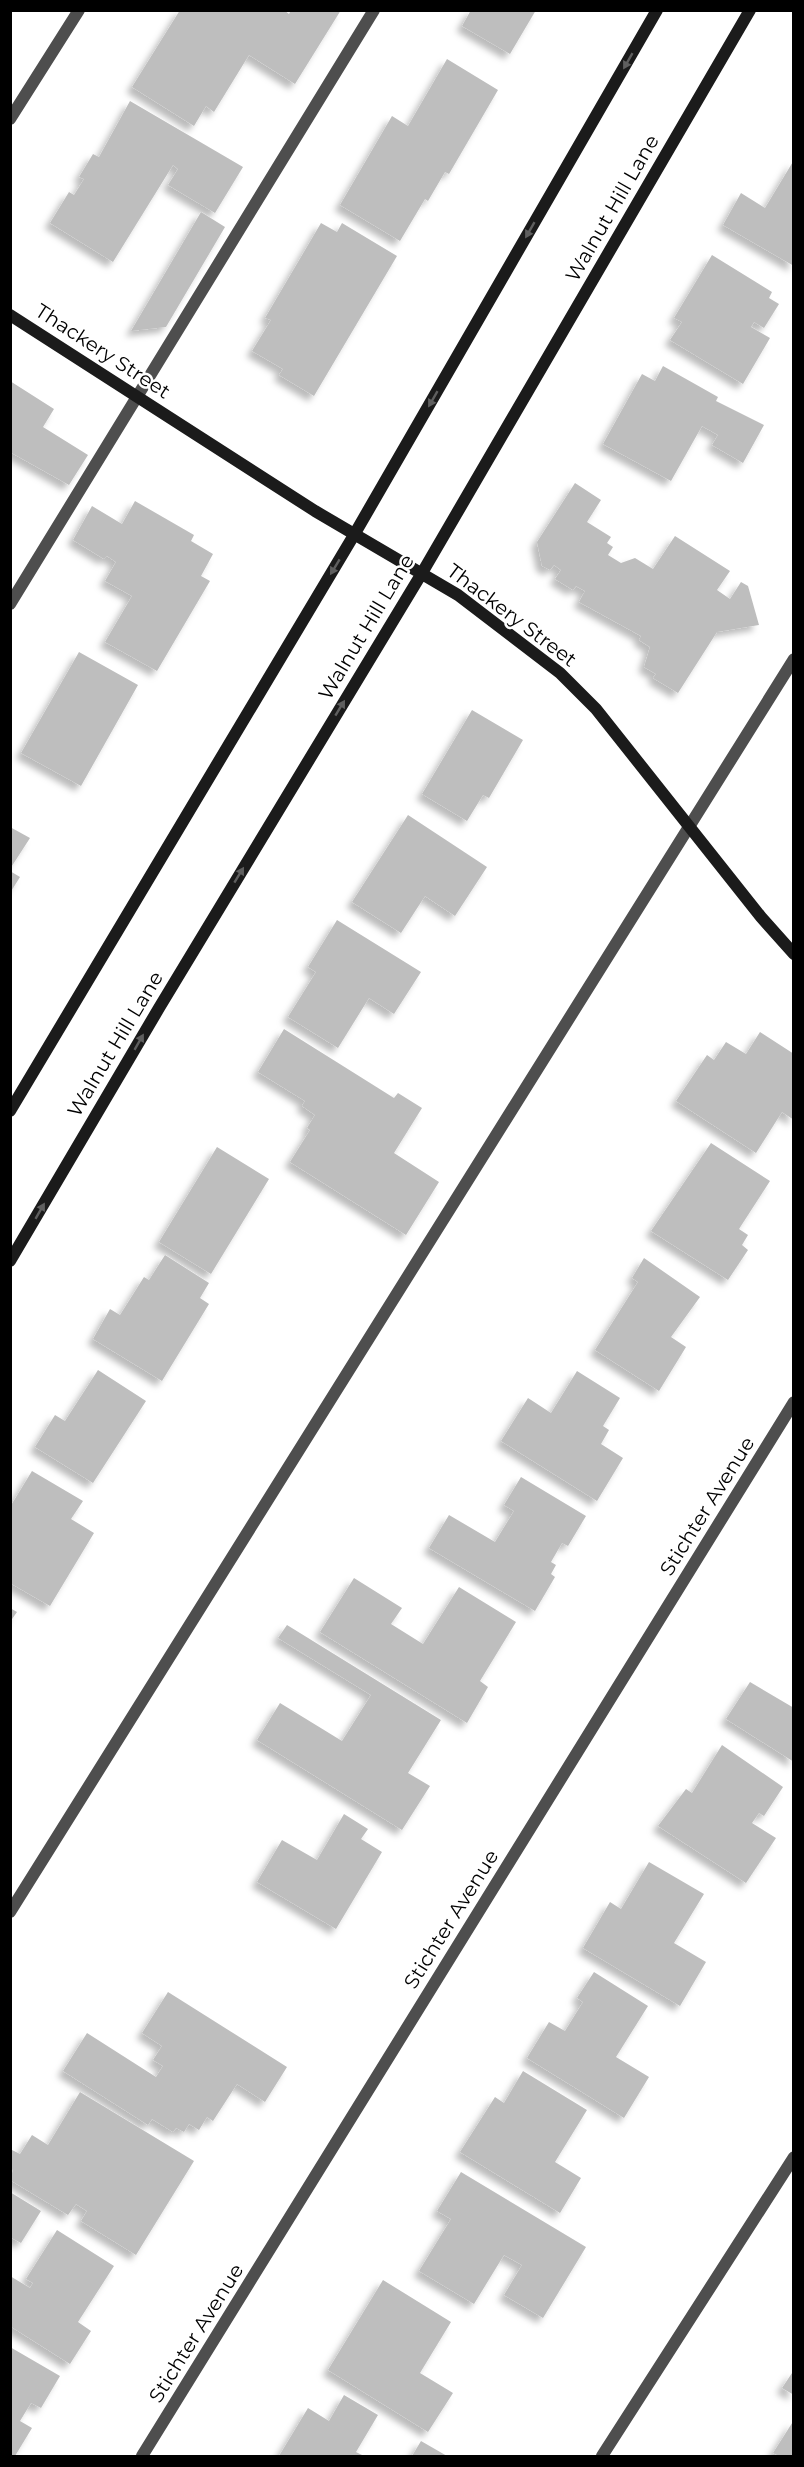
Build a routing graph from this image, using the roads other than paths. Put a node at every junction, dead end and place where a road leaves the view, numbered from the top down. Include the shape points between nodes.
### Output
1 (79, 10) edge
2 (374, 10) edge
3 (657, 10) edge
4 (750, 10) edge
5 (10, 119) edge
6 (10, 315) edge
7 (138, 396) junction
8 (354, 535) junction
9 (422, 573) junction
10 (10, 604) edge
11 (794, 659) edge
12 (688, 825) junction
13 (794, 954) edge
14 (10, 1111) edge
15 (10, 1261) edge
16 (794, 1402) edge
17 (10, 1912) edge
18 (794, 2157) edge
19 (142, 2457) edge
20 (602, 2457) edge

1 - 5 street
2 - 7 street
3 -> 8 main road
4 - 9 main road, Walnut Hill Lane
6 - 7 main road, Thackery Street
7 - 8 main road, Thackery Street
7 - 10 street
8 - 9 main road, Thackery Street
8 -> 14 main road
9 - 12 main road, Thackery Street via 458,595 560,673 597,709
15 -> 9 main road, Walnut Hill Lane
11 - 12 street
12 - 13 main road, Thackery Street
12 - 17 street
16 - 19 street, Stichter Avenue
18 - 20 street

